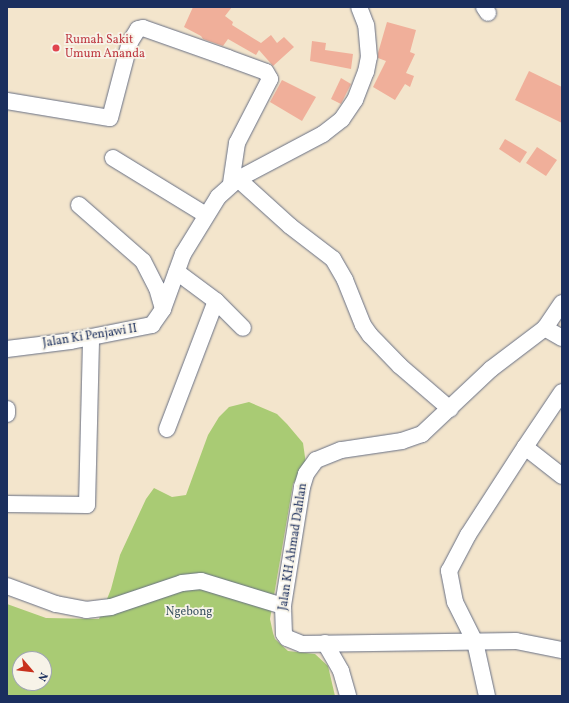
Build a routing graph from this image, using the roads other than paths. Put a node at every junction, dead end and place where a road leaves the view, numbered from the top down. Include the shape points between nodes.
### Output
1 (359, 7) edge
2 (7, 101) edge
3 (113, 158) dead end
4 (234, 181) junction
5 (78, 205) dead end
6 (206, 215) junction
7 (177, 272) junction
8 (216, 301) junction
9 (562, 303) edge
10 (163, 309) junction
11 (243, 328) dead end
12 (545, 328) junction
13 (90, 337) junction
14 (562, 338) edge
15 (7, 349) edge
16 (562, 392) edge
17 (7, 409) edge
18 (450, 409) junction
19 (7, 414) edge
20 (167, 429) dead end
21 (525, 447) junction
22 (562, 476) edge
23 (7, 504) edge
24 (7, 586) edge
25 (283, 606) junction
26 (475, 642) junction
27 (325, 643) junction
28 (562, 650) edge
29 (348, 696) edge
30 (487, 696) edge

1 - 4 street via 366,25 369,57 355,100 342,119 323,134
2 - 4 street via 110,118 130,42 138,29 143,28 266,72 269,83 237,143
3 - 6 street
4 - 6 street, Jalan Ki Penjawi II
4 - 18 street via 333,259 370,335 400,366
5 - 10 street via 143,261 157,288
6 - 7 street, Jalan Ki Penjawi II via 183,254
7 - 8 street
7 - 10 street, Jalan Ki Penjawi II
8 - 11 street
8 - 20 street
9 - 12 street, Jalan KH Ahmad Dahlan
10 - 13 street, Jalan Ki Penjawi II via 152,325 146,328
12 - 14 street
12 - 18 street, Jalan KH Ahmad Dahlan via 491,369
13 - 15 street, Jalan Ki Penjawi II
13 - 23 street via 87,505
16 - 21 street
17 - 19 street
18 - 25 street, Jalan KH Ahmad Dahlan via 422,434 342,450 323,456 312,464 302,487
21 - 22 street
21 - 26 street via 468,535 449,571 455,602
24 - 25 street via 56,604 86,610 111,607 182,584 201,581
25 - 27 street, Jalan KH Ahmad Dahlan via 284,634 287,638 302,644
26 - 27 street, Jalan KH Ahmad Dahlan
26 - 28 street, Jalan KH Ahmad Dahlan via 516,641
26 - 30 street
27 - 29 street via 341,671

